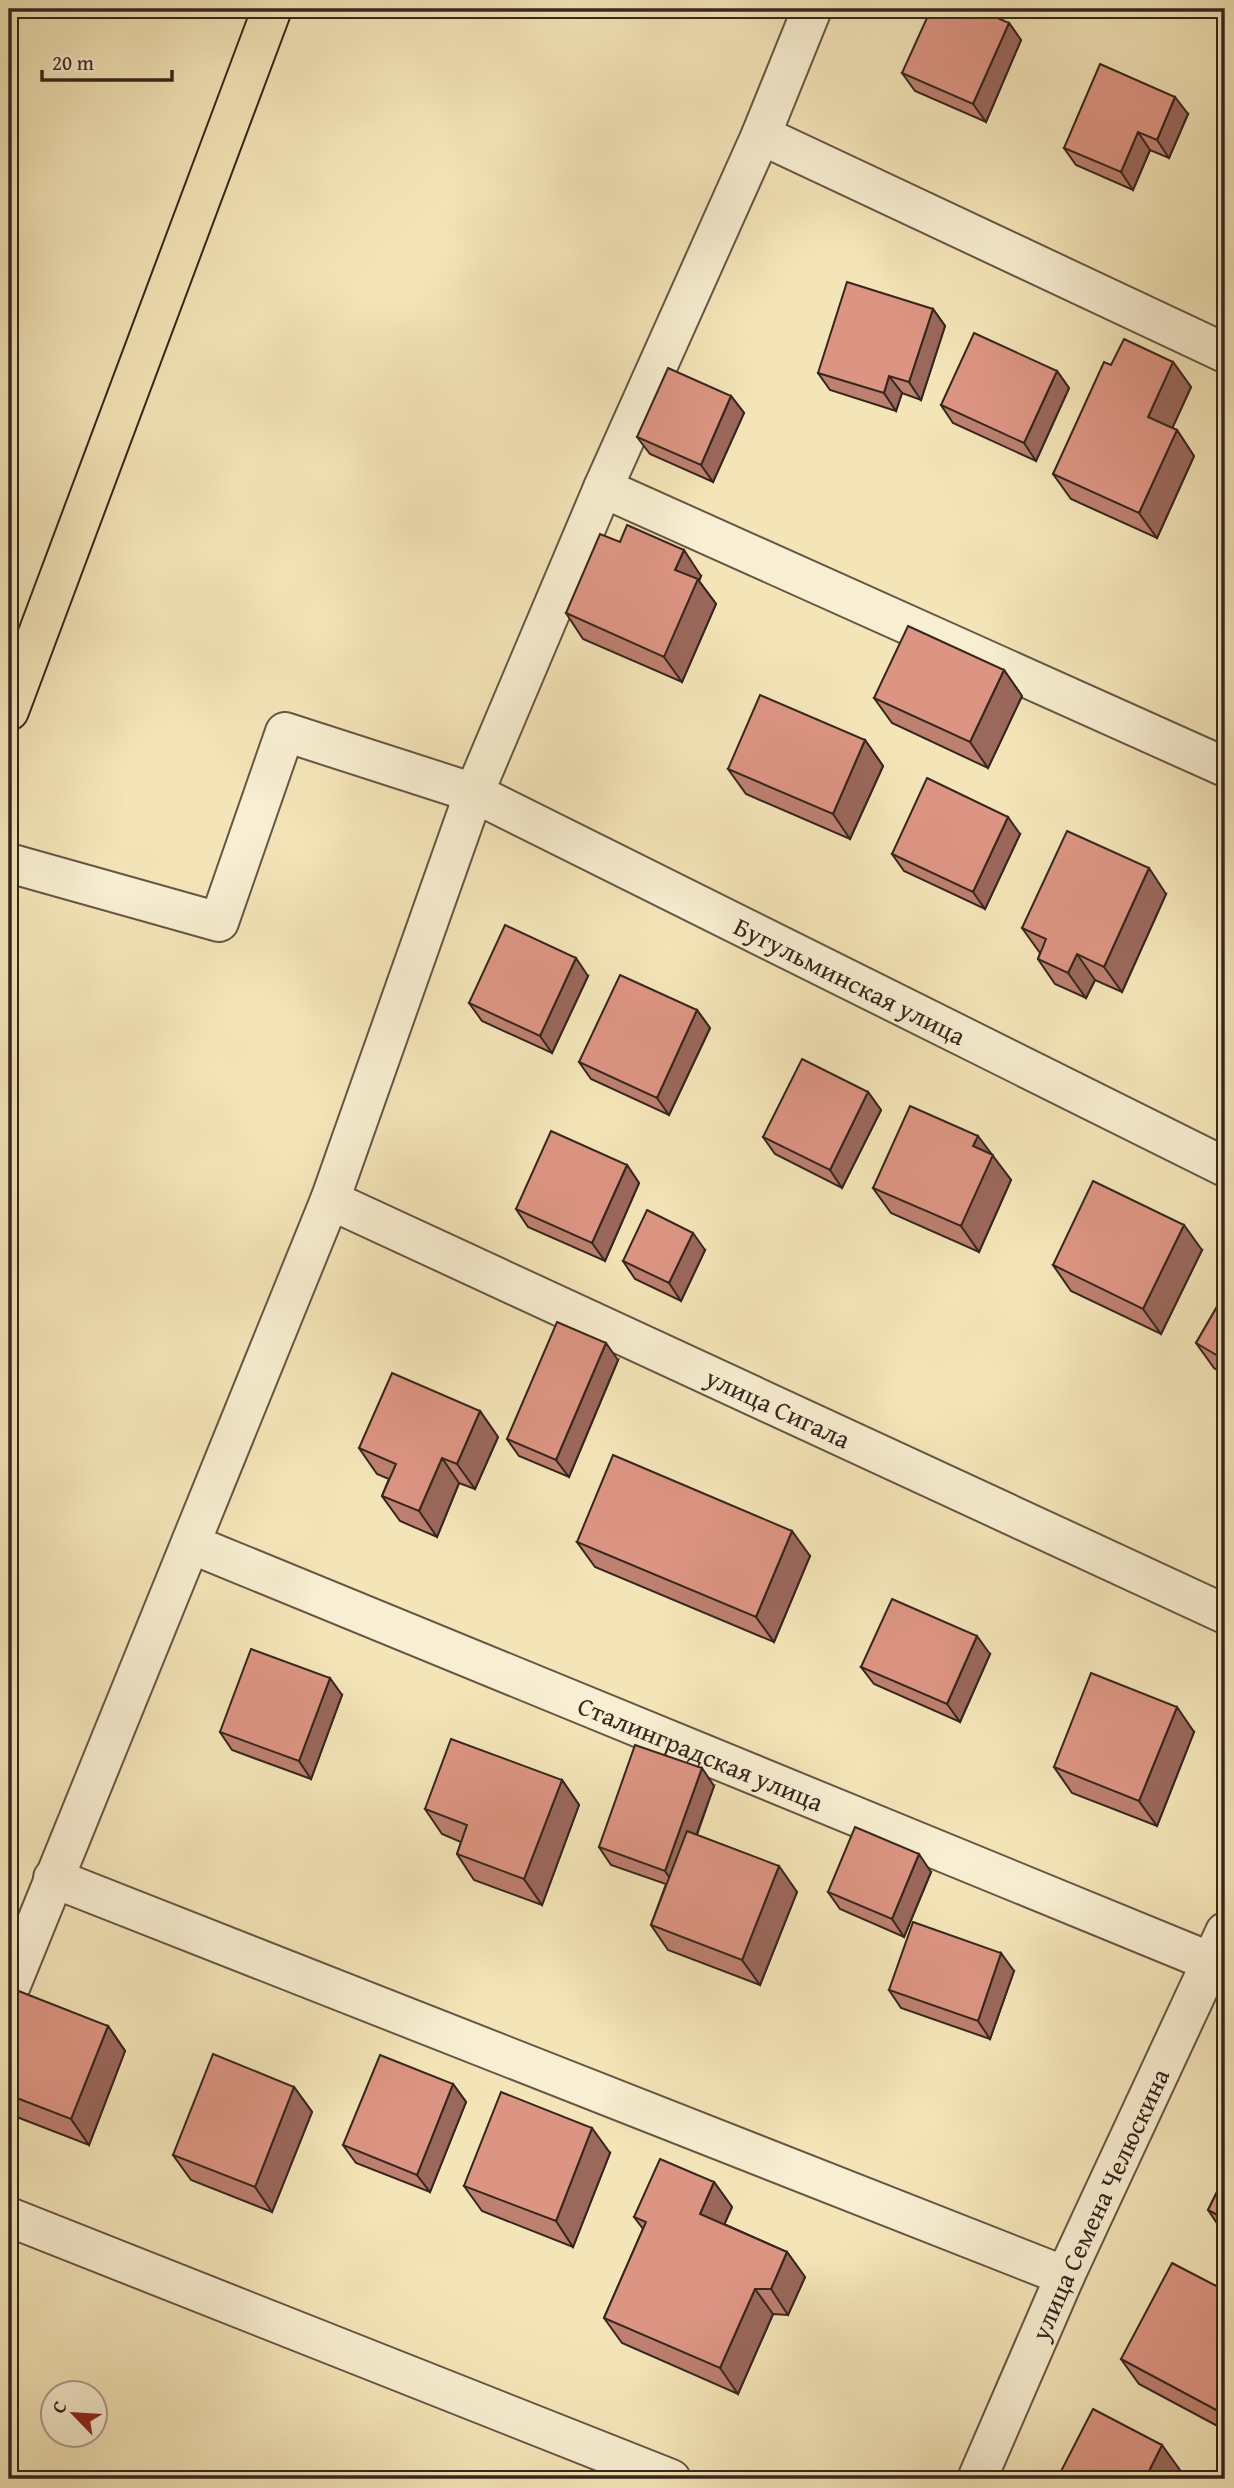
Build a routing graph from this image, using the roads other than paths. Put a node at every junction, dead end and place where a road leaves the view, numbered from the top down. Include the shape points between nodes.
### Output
1 (272, 9) edge
2 (812, 9) edge
3 (761, 135) junction
4 (1225, 353) edge
5 (603, 488) junction
6 (9, 711) edge
7 (1225, 767) edge
8 (474, 793) junction
9 (9, 863) edge
10 (1225, 1167) edge
11 (330, 1200) junction
12 (191, 1544) junction
13 (1225, 1614) edge
14 (53, 1878) junction
15 (1218, 1947) edge
16 (9, 1990) edge
17 (9, 2217) edge
18 (1065, 2276) junction
19 (671, 2479) edge
20 (977, 2479) edge

1 - 6 main road
2 - 3 street
3 - 4 street
3 - 5 street
5 - 7 street
5 - 8 street
8 - 9 street, Бугульминская улица via 285,732 219,922
8 - 10 street, Бугульминская улица
8 - 11 street
11 - 12 street
11 - 13 street, улица Сигала
12 - 14 street
12 - 15 street, Сталинградская улица
14 - 16 street
14 - 18 street
15 - 18 street, улица Семена Челюскина
17 - 19 street
18 - 20 street, улица Семена Челюскина

